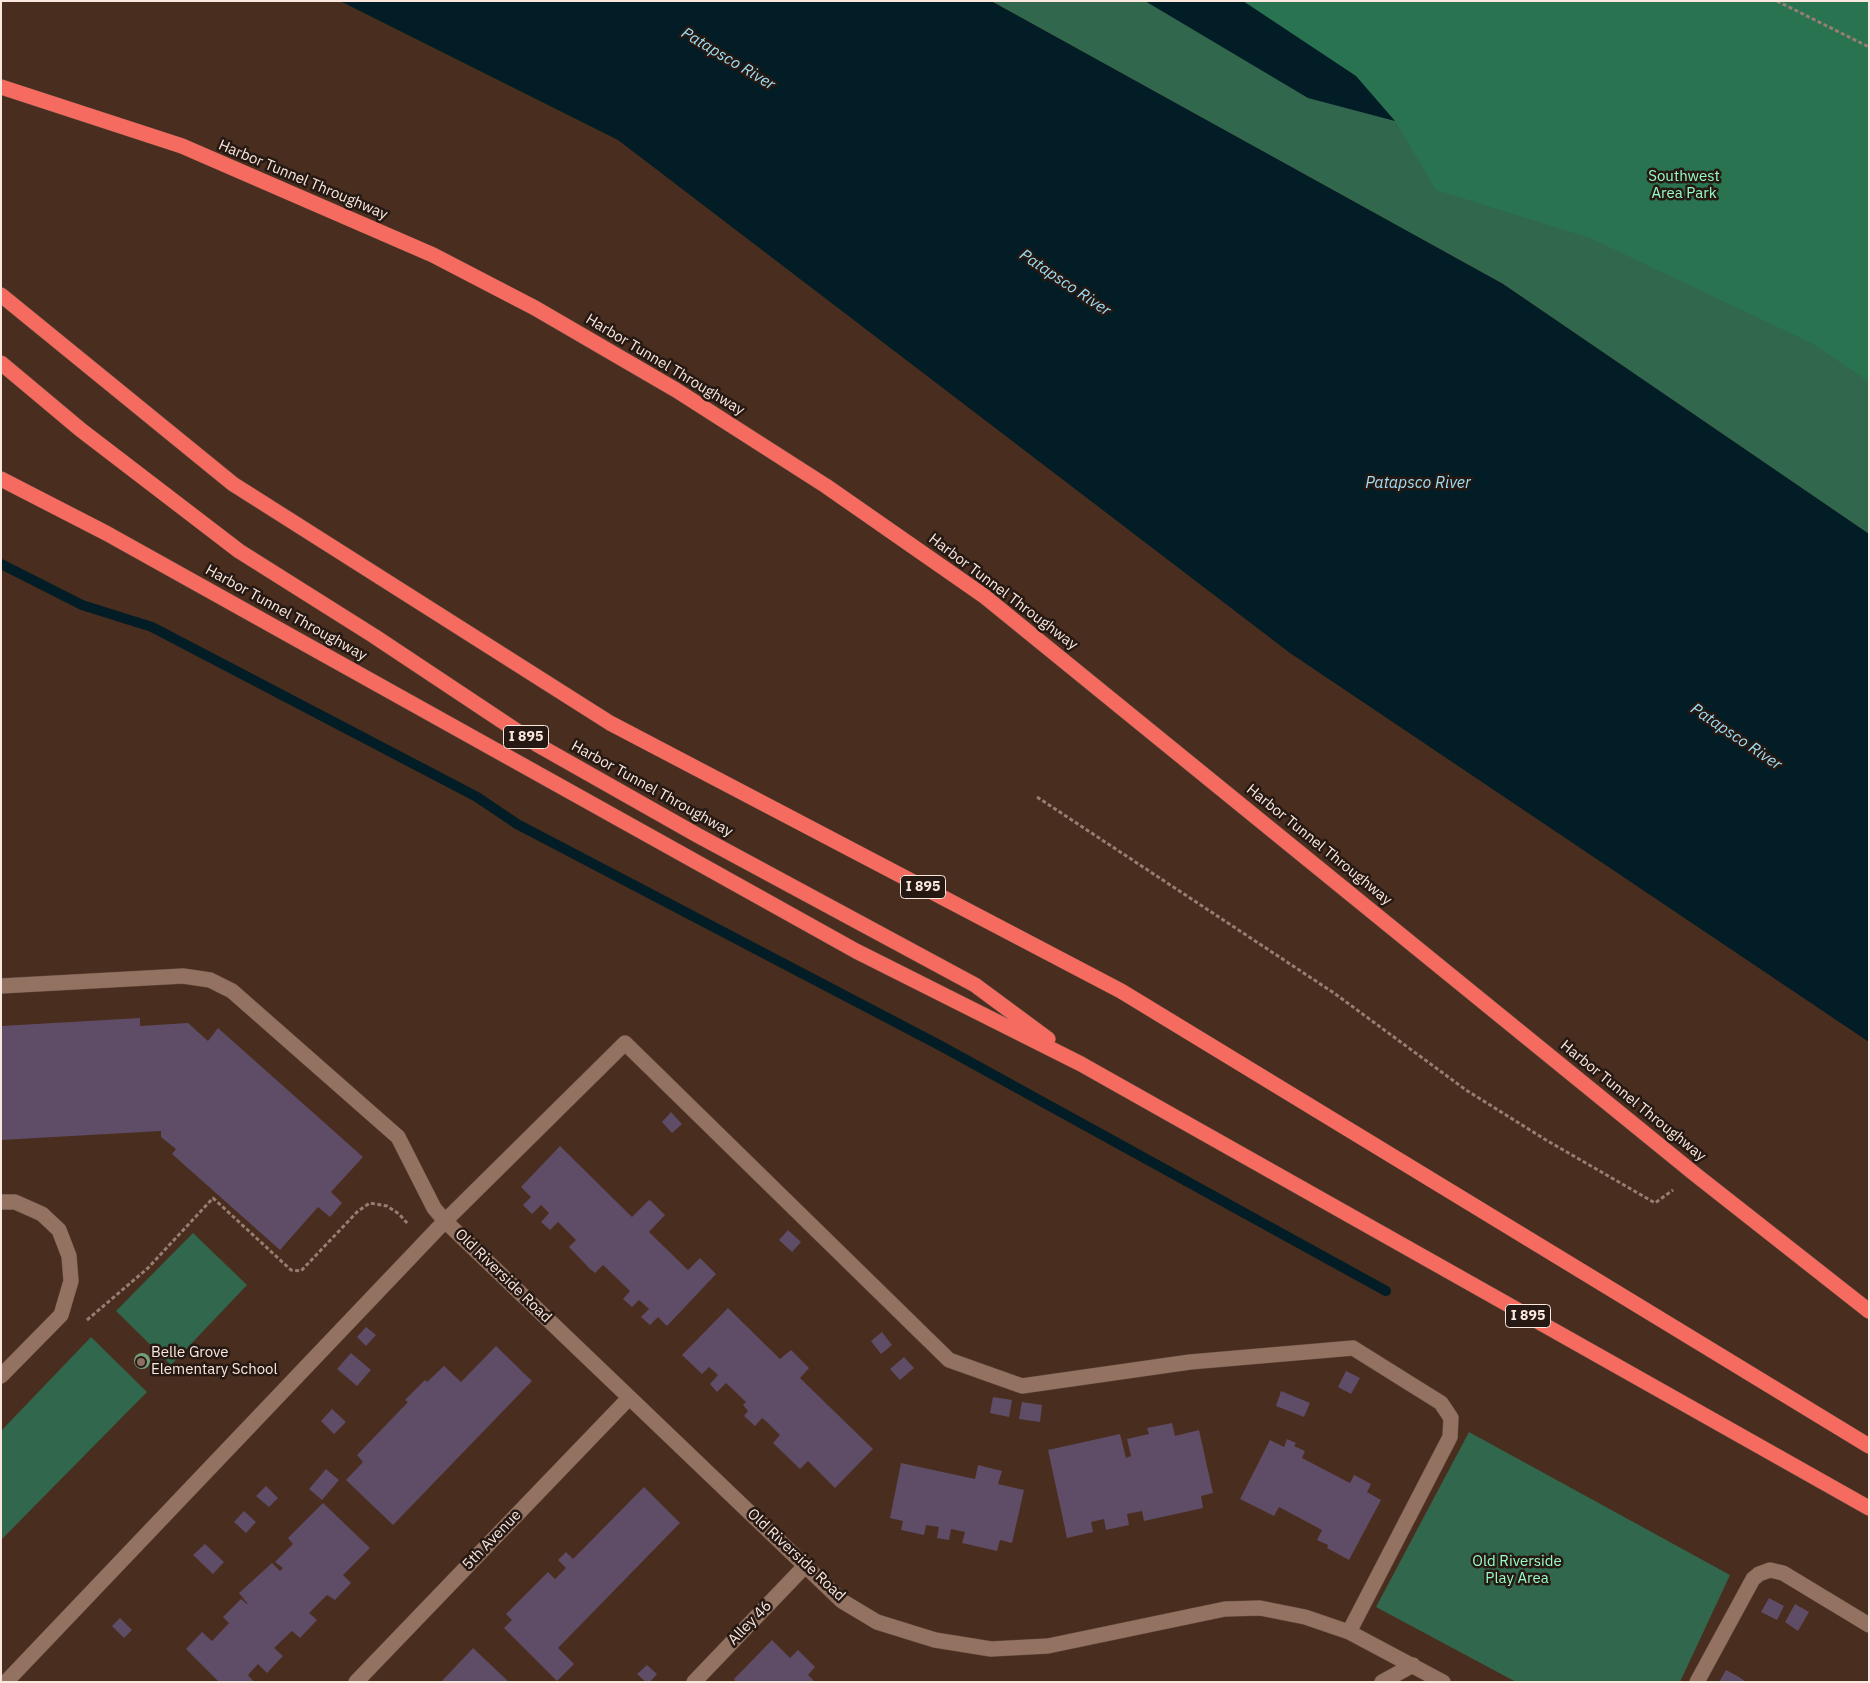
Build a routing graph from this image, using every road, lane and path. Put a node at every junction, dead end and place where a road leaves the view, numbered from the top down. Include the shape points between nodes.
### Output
1 (1777, 1) edge
2 (1869, 47) edge
3 (1, 88) edge
4 (1, 295) edge
5 (1, 363) edge
6 (1, 479) edge
7 (1037, 797) dead end
8 (1, 986) edge
9 (1081, 1064) junction
10 (1696, 1175) junction
11 (1, 1202) edge
12 (445, 1221) junction
13 (406, 1222) dead end
14 (1869, 1311) edge
15 (85, 1322) dead end
16 (1, 1376) edge
17 (629, 1398) junction
18 (1869, 1446) edge
19 (1869, 1508) edge
20 (806, 1565) junction
21 (1869, 1625) edge
22 (1349, 1632) junction
23 (1413, 1665) junction
24 (6, 1682) edge
25 (356, 1682) edge
26 (694, 1682) edge
27 (1382, 1682) edge
28 (1443, 1682) edge
29 (1696, 1682) edge

1 - 2 path
3 - 10 highway, Harbor Tunnel Throughway via 182,146 433,254 535,308 676,390 818,480 984,596
4 - 18 highway, I 895 via 233,484 610,723 1121,991
5 - 9 highway, Harbor Tunnel Throughway / I 895 via 81,430 239,551 538,745 975,985
6 - 9 highway, Harbor Tunnel Throughway via 123,542 856,951
7 - 10 path via 1334,993 1466,1090 1655,1203
8 - 12 street, Old Riverside Road via 183,976 210,980 232,991 398,1137 434,1208
9 - 19 highway, Harbor Tunnel Throughway / I 895
10 - 14 highway, Harbor Tunnel Throughway
11 - 16 street via 14,1202 42,1214 59,1230 69,1256 71,1281 61,1316
12 - 17 street, Old Riverside Road
12 - 22 street via 626,1043 949,1360 1022,1386 1190,1362 1353,1348 1441,1402 1451,1418 1450,1437
12 - 24 street
13 - 15 path via 387,1206 370,1203 358,1211 301,1271 291,1270 214,1198 148,1268
17 - 20 street, Old Riverside Road
17 - 25 street, 5th Avenue
20 - 22 street, Old Riverside Road via 842,1601 877,1622 935,1640 991,1649 1048,1646 1225,1609 1260,1608 1305,1616
20 - 26 street, Alley 46
21 - 29 street via 1783,1573 1770,1570 1753,1579
22 - 23 street, Old Riverside Road
23 - 27 street
23 - 28 street, Old Riverside Road

